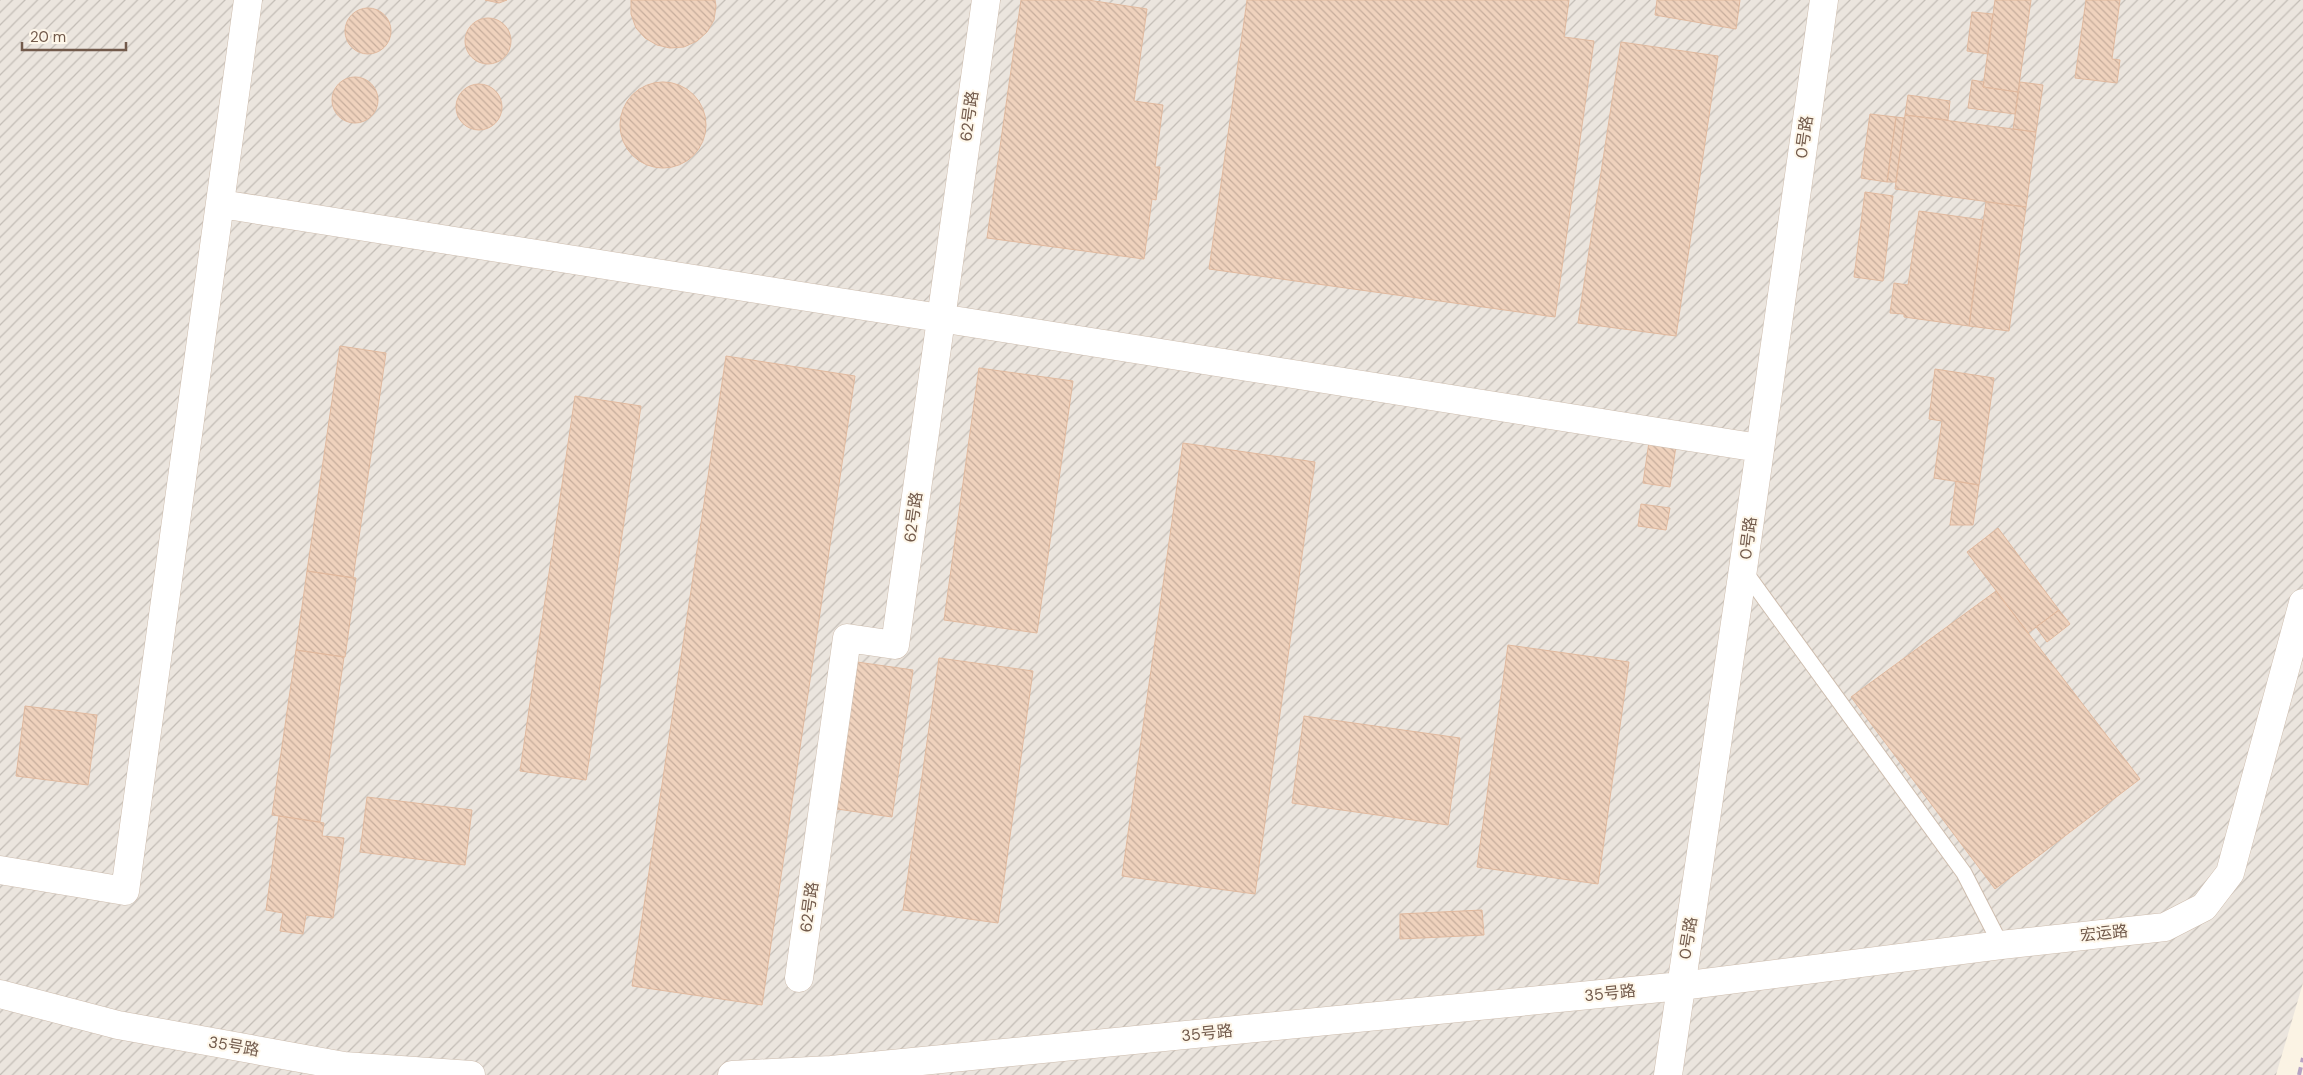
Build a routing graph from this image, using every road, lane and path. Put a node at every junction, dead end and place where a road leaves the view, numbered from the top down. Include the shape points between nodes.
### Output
1 (248, 0) edge
2 (986, 0) edge
3 (1824, 0) edge
4 (221, 204) junction
5 (941, 318) junction
6 (1759, 448) junction
7 (1743, 569) junction
8 (2303, 603) edge
9 (0, 870) edge
10 (2001, 945) junction
11 (799, 978) dead end
12 (1681, 986) junction
13 (0, 994) edge
14 (471, 1075) edge
15 (732, 1075) edge
16 (1668, 1075) edge

1 - 4 street
2 - 5 street, 62号路
3 - 6 street, 0号路
4 - 5 street
4 - 9 street via 125,891
5 - 6 street
5 - 11 street, 62号路 via 895,645 847,638
6 - 7 street, 0号路
7 - 10 lane via 1964,873
7 - 12 street, 0号路
8 - 10 street, 宏运路 via 2230,873 2204,907 2165,927
10 - 12 street, 宏运路
12 - 15 street, 35号路 via 831,1070
12 - 16 street, 0号路
13 - 14 street, 35号路 via 118,1025 344,1066

